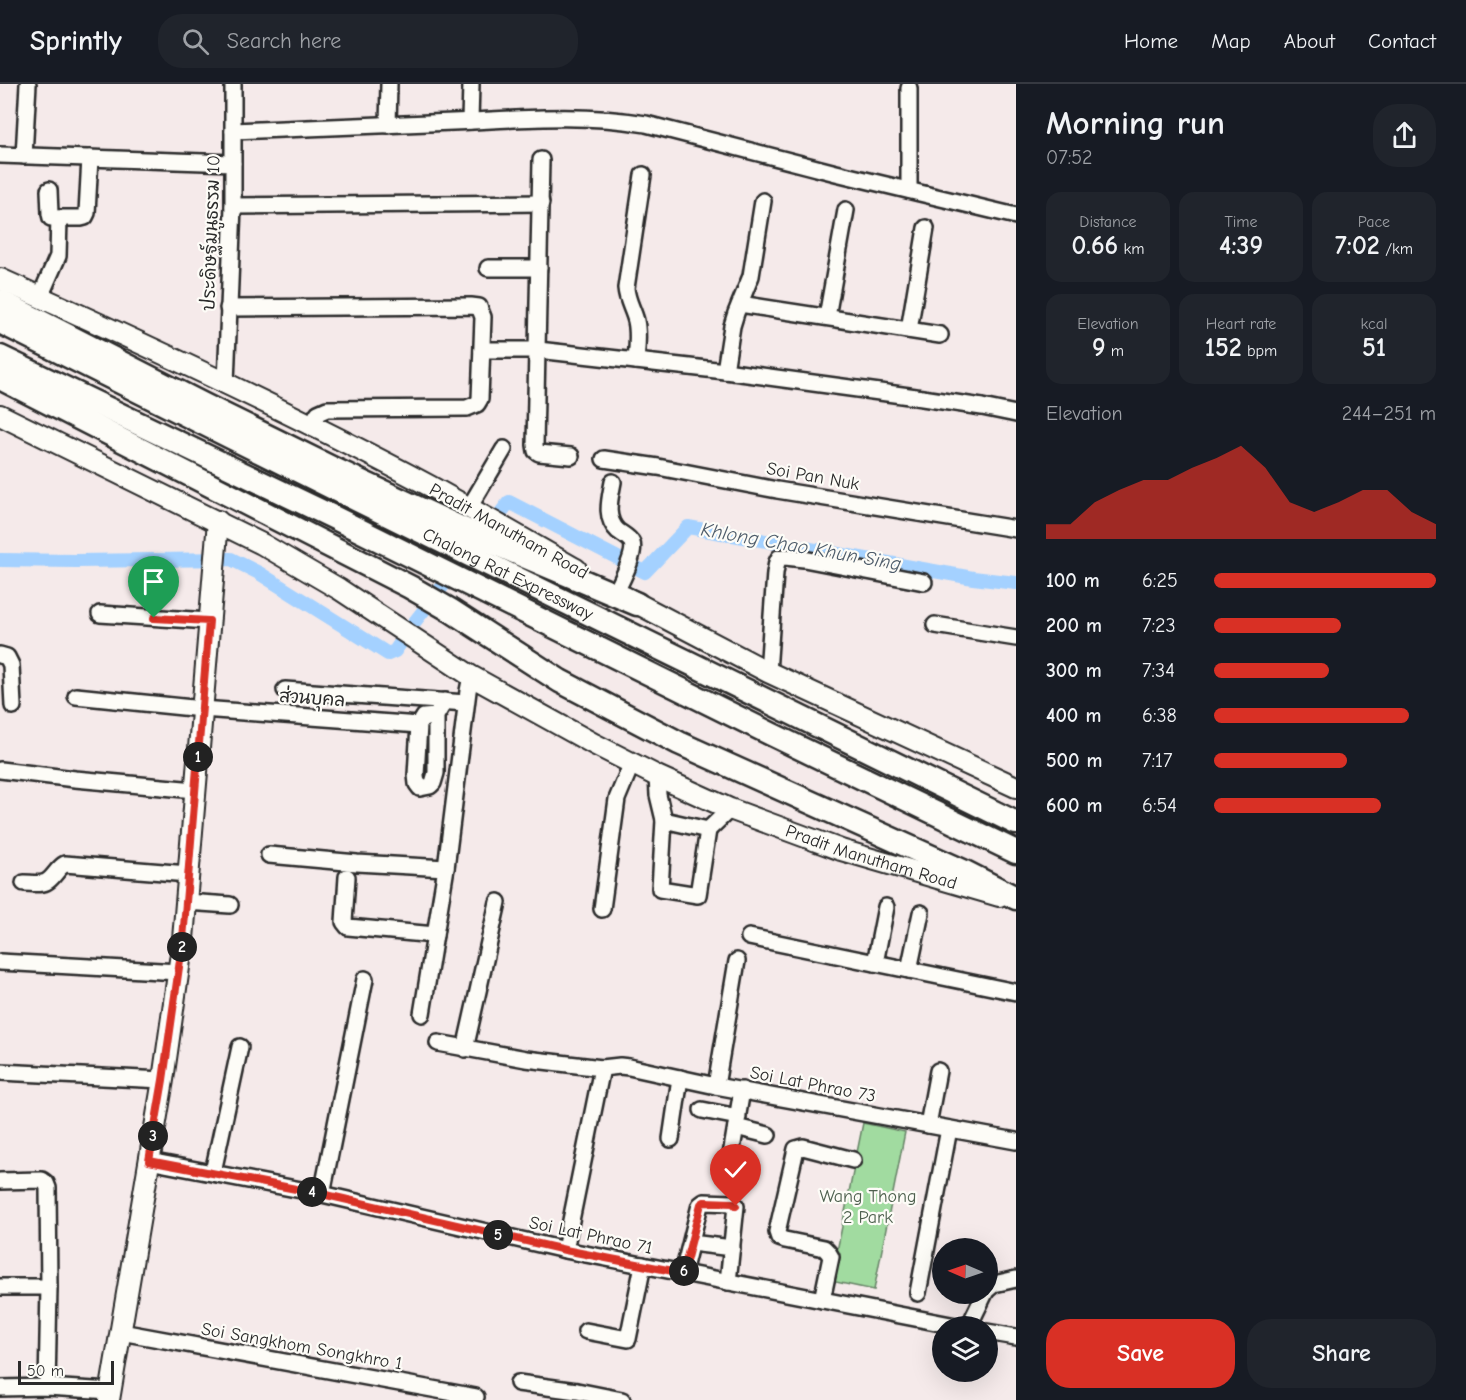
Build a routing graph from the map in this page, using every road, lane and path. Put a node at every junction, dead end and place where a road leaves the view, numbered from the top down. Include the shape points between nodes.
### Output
1 (28, 84) edge
2 (233, 84) edge
3 (389, 84) edge
4 (471, 84) edge
5 (909, 88) dead end
6 (470, 121) junction
7 (388, 125) junction
8 (233, 130) junction
9 (0, 155) edge
10 (24, 156) junction
11 (90, 158) junction
12 (541, 160) dead end
13 (233, 163) junction
14 (643, 175) dead end
15 (49, 190) dead end
16 (909, 190) junction
17 (763, 201) dead end
18 (541, 203) junction
19 (233, 206) junction
20 (846, 210) dead end
21 (1016, 216) edge
22 (59, 218) junction
23 (926, 228) dead end
24 (488, 268) dead end
25 (539, 268) junction
26 (0, 279) edge
27 (40, 297) junction
28 (0, 301) edge
29 (740, 304) junction
30 (228, 308) junction
31 (827, 317) junction
32 (0, 322) edge
33 (909, 330) junction
34 (940, 334) dead end
35 (482, 350) junction
36 (538, 350) junction
37 (0, 357) edge
38 (636, 361) junction
39 (725, 371) junction
40 (0, 378) edge
41 (226, 383) junction
42 (1016, 414) edge
43 (0, 415) edge
44 (311, 425) junction
45 (504, 449) dead end
46 (571, 456) dead end
47 (604, 459) dead end
48 (613, 482) dead end
49 (484, 518) junction
50 (218, 521) junction
51 (1016, 529) edge
52 (924, 582) dead end
53 (616, 592) junction
54 (637, 604) junction
55 (100, 614) dead end
56 (209, 621) junction
57 (935, 625) dead end
58 (1016, 638) edge
59 (0, 655) edge
60 (768, 672) junction
61 (471, 676) junction
62 (285, 690) dead end
63 (76, 696) dead end
64 (445, 701) junction
65 (466, 703) junction
66 (13, 706) dead end
67 (202, 710) junction
68 (436, 716) junction
69 (419, 725) junction
70 (632, 763) junction
71 (0, 770) edge
72 (657, 776) junction
73 (1016, 787) edge
74 (195, 790) junction
75 (730, 809) junction
76 (664, 820) junction
77 (1016, 823) edge
78 (708, 830) junction
79 (1016, 852) edge
80 (268, 855) dead end
81 (446, 867) junction
82 (188, 874) junction
83 (347, 877) dead end
84 (24, 883) dead end
85 (1016, 900) edge
86 (186, 902) junction
87 (498, 902) dead end
88 (230, 905) dead end
89 (886, 907) dead end
90 (602, 909) dead end
91 (921, 914) dead end
92 (435, 935) junction
93 (749, 937) dead end
94 (0, 962) edge
95 (737, 962) dead end
96 (875, 963) junction
97 (909, 970) junction
98 (178, 972) junction
99 (365, 979) dead end
100 (1016, 992) edge
101 (422, 1014) dead end
102 (438, 1044) dead end
103 (240, 1047) dead end
104 (465, 1049) junction
105 (602, 1068) junction
106 (939, 1071) dead end
107 (0, 1072) edge
108 (680, 1078) junction
109 (163, 1080) junction
110 (716, 1086) junction
111 (742, 1090) junction
112 (702, 1110) dead end
113 (737, 1122) junction
114 (928, 1125) junction
115 (949, 1129) junction
116 (768, 1136) dead end
117 (671, 1139) dead end
118 (1016, 1141) edge
119 (853, 1160) dead end
120 (149, 1161) junction
121 (213, 1172) junction
122 (728, 1173) dead end
123 (0, 1181) edge
124 (322, 1194) junction
125 (691, 1243) junction
126 (732, 1248) junction
127 (565, 1250) junction
128 (643, 1265) junction
129 (683, 1273) junction
130 (1016, 1279) edge
131 (728, 1282) junction
132 (998, 1283) edge
133 (0, 1287) edge
134 (49, 1287) junction
135 (918, 1293) dead end
136 (822, 1300) junction
137 (932, 1321) edge
138 (586, 1331) dead end
139 (121, 1332) junction
140 (998, 1334) edge
141 (1016, 1337) edge
142 (518, 1383) dead end
143 (47, 1387) junction
144 (0, 1388) edge
145 (110, 1395) edge
146 (576, 1396) edge
147 (476, 1397) dead end
148 (622, 1400) edge

1 - 10 street
2 - 8 street, ประดิษฐ์มนูธรรม 10
3 - 7 street
4 - 6 street
5 - 16 street
6 - 7 street
6 - 16 street via 596,118 646,124
7 - 8 street
8 - 13 street, ประดิษฐ์มนูธรรม 10
9 - 10 street
10 - 11 street
11 - 13 street
11 - 22 street via 85,217
12 - 18 street
13 - 19 street, ประดิษฐ์มนูธรรม 10
14 - 38 street via 626,288 636,319
15 - 22 street via 51,218
16 - 21 street
17 - 29 street via 751,276
18 - 19 street
18 - 25 street
19 - 30 street, ประดิษฐ์มนูธรรม 10
20 - 31 street
22 - 27 street via 57,256
23 - 33 street
24 - 25 street
25 - 36 street
26 - 27 main road, Pradit Manutham Road
27 - 41 main road, Pradit Manutham Road
28 - 49 highway via 268,436
29 - 31 street
29 - 39 street via 732,326
30 - 35 street via 471,306 479,308 483,316
30 - 41 street, ประดิษฐ์มนูธรรม 10
31 - 33 street
32 - 77 highway, Chalong Rat Expressway
33 - 34 street
35 - 36 street
35 - 44 street via 480,399 473,406 327,409 318,412
36 - 38 street
36 - 46 street via 536,451
37 - 79 highway, Chalong Rat Expressway
38 - 39 street
39 - 42 street
40 - 85 highway via 410,587 560,681 679,744 953,867
41 - 44 main road, Pradit Manutham Road
43 - 50 main road, Pradit Manutham Road
44 - 49 main road, Pradit Manutham Road
45 - 49 street via 492,467
47 - 51 street, Soi Pan Nuk
48 - 53 street via 609,517 632,544 632,554
49 - 53 main road, Pradit Manutham Road
49 - 54 highway
50 - 56 main road
50 - 61 main road, Pradit Manutham Road via 339,589
52 - 60 street via 804,559 779,558
53 - 54 main road, Pradit Manutham Road
54 - 60 main road, Pradit Manutham Road
55 - 56 street
56 - 67 main road
57 - 58 street
59 - 66 street via 7,657 11,665
60 - 73 main road, Pradit Manutham Road
61 - 65 street
61 - 70 main road, Pradit Manutham Road
62 - 64 street
63 - 67 street, ส่วนบุคล
64 - 65 street
64 - 68 street
65 - 81 street
67 - 69 street, ส่วนบุคล
67 - 74 main road
68 - 69 street via 424,717
68 - 69 street via 436,773 430,786 420,788 416,776
70 - 72 main road, Pradit Manutham Road
70 - 90 street via 617,800
71 - 74 street
72 - 75 main road, Pradit Manutham Road
72 - 76 street
74 - 82 main road
75 - 78 street
75 - 85 main road, Pradit Manutham Road via 842,850
76 - 78 street
76 - 78 street via 660,890 698,895
80 - 81 street
81 - 92 street
82 - 84 street via 65,864 47,882
82 - 86 main road
83 - 92 street via 344,922 348,927
86 - 88 street
86 - 98 main road
87 - 104 street
89 - 96 street
91 - 97 street
92 - 101 street
93 - 96 street
94 - 98 street
95 - 110 street
96 - 97 street
97 - 100 street
98 - 109 main road
99 - 124 street
102 - 104 street, Soi Lat Phrao 73
103 - 121 street
104 - 105 street, Soi Lat Phrao 73
105 - 108 street, Soi Lat Phrao 73 via 629,1067
105 - 127 street
106 - 114 street
107 - 109 street
108 - 110 street, Soi Lat Phrao 73
108 - 117 street
109 - 120 main road
110 - 111 street, Soi Lat Phrao 73
111 - 113 street
111 - 114 street, Soi Lat Phrao 73
112 - 113 street
113 - 116 street
113 - 122 street
114 - 115 street, Soi Lat Phrao 73
115 - 118 street, Soi Lat Phrao 73
115 - 135 street
119 - 136 street via 796,1149 777,1232 779,1238 828,1252 831,1257
120 - 121 street, Soi Lat Phrao 71
120 - 139 main road
121 - 124 street, Soi Lat Phrao 71
123 - 134 street via 46,1183
124 - 127 street, Soi Lat Phrao 71
125 - 126 street
125 - 126 street via 701,1204 733,1203 736,1206
125 - 129 street
126 - 131 street
127 - 128 street, Soi Lat Phrao 71
128 - 129 street, Soi Lat Phrao 71
128 - 138 street via 628,1339
129 - 131 street, Soi Lat Phrao 71
130 - 132 street
131 - 136 street, Soi Lat Phrao 71
133 - 134 street
134 - 143 street
136 - 137 street, Soi Lat Phrao 71
139 - 145 main road
139 - 147 street, Soi Sangkhom Songkhro 1
140 - 141 street
142 - 146 street
143 - 144 street
143 - 145 street
146 - 148 street

